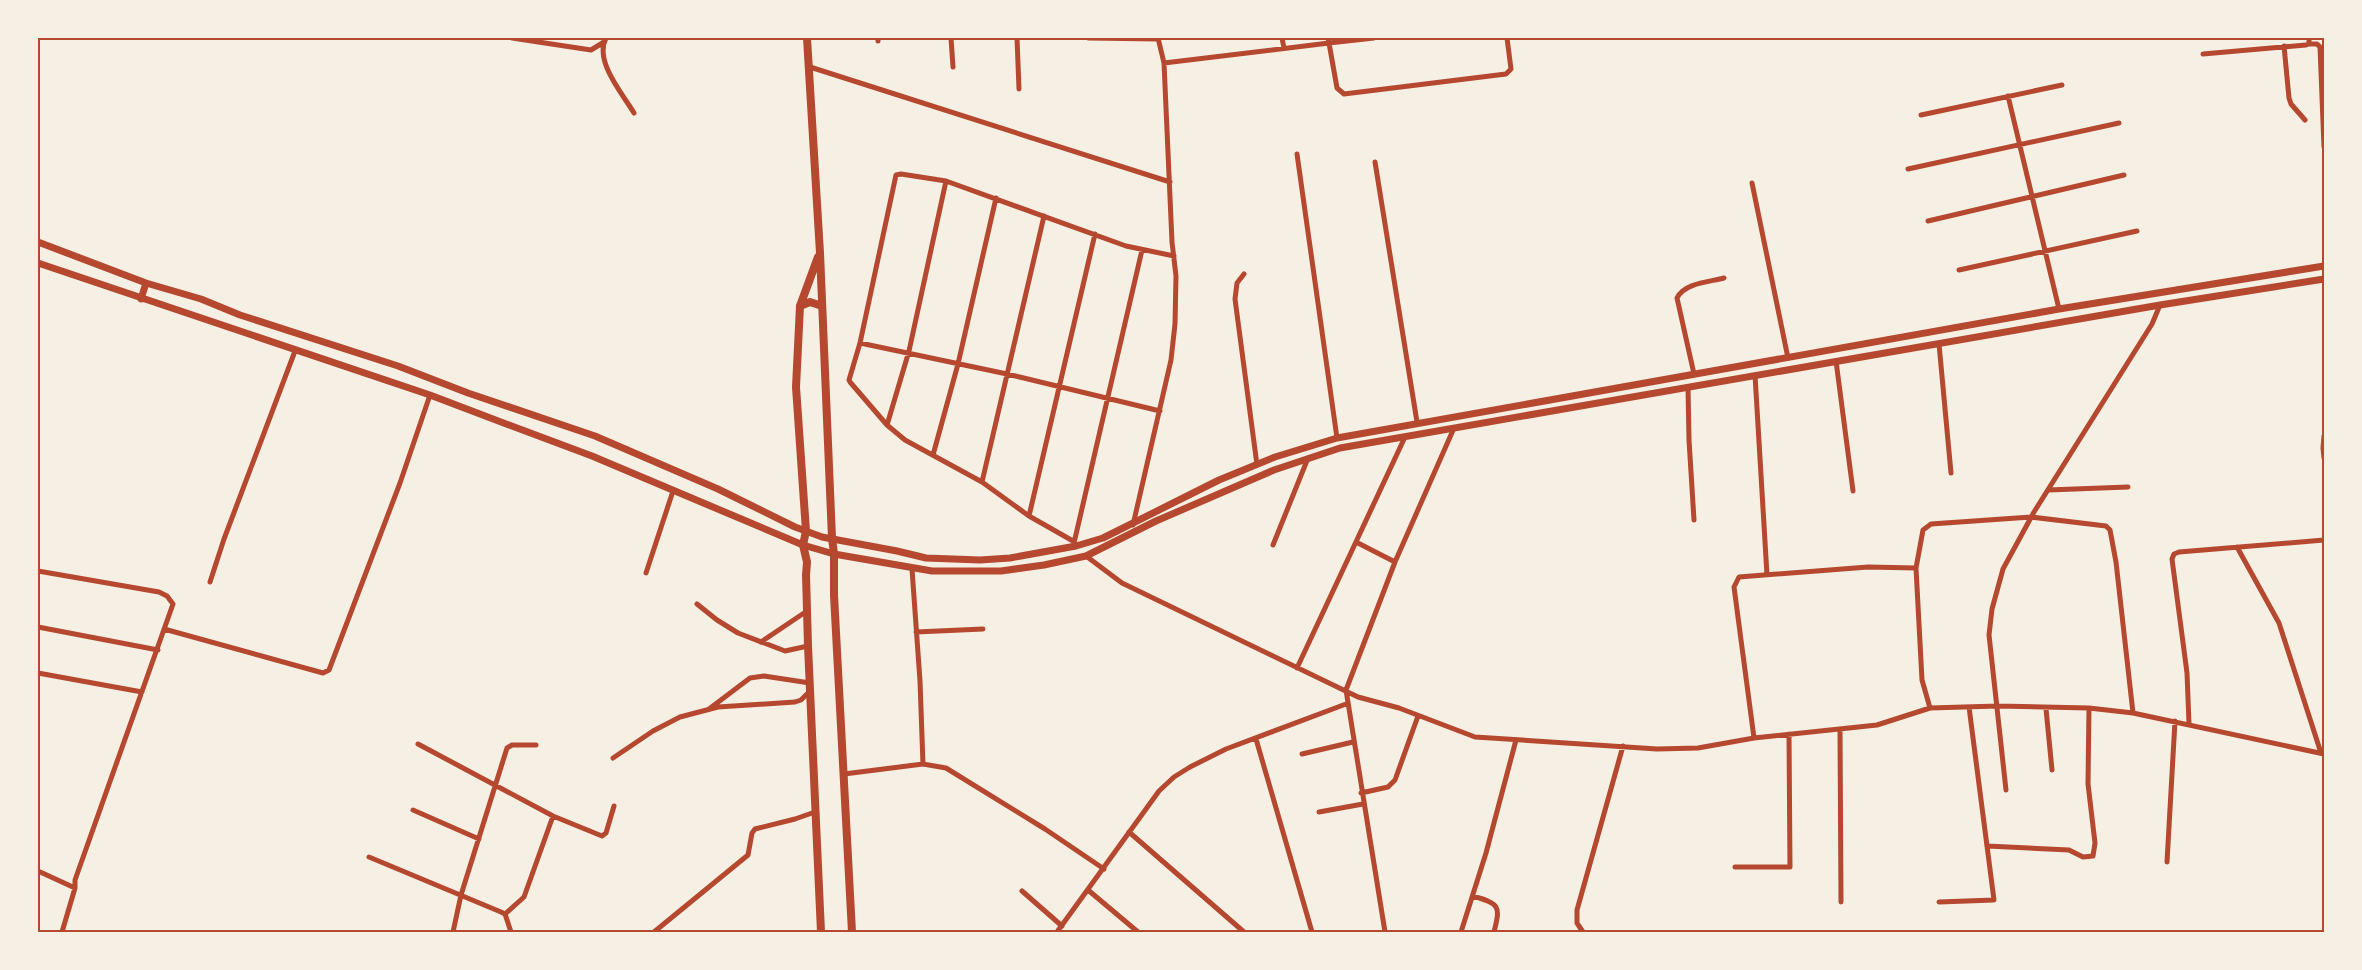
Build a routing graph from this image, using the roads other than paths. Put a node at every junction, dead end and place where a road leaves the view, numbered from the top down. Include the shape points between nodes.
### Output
1 (512, 38) edge
2 (807, 38) edge
3 (951, 38) edge
4 (1017, 38) edge
5 (1088, 38) edge
6 (1158, 38) edge
7 (1282, 38) edge
8 (1374, 38) edge
9 (1507, 38) edge
10 (605, 40) edge
11 (1328, 40) edge
12 (2309, 41) edge
13 (2284, 46) junction
14 (1284, 48) junction
15 (2203, 54) dead end
16 (1164, 63) junction
17 (810, 67) junction
18 (953, 68) dead end
19 (2062, 85) dead end
20 (1018, 89) dead end
21 (2008, 96) junction
22 (634, 113) dead end
23 (1921, 115) dead end
24 (2305, 120) dead end
25 (2119, 123) dead end
26 (2019, 145) junction
27 (2325, 147) edge
28 (1297, 154) dead end
29 (1375, 162) dead end
30 (1908, 169) dead end
31 (2124, 175) dead end
32 (946, 182) junction
33 (1170, 182) junction
34 (1752, 183) dead end
35 (2033, 196) junction
36 (996, 198) junction
37 (1044, 216) junction
38 (1928, 221) dead end
39 (2137, 231) dead end
40 (1095, 234) junction
41 (38, 243) edge
42 (1142, 250) junction
43 (2046, 251) junction
44 (820, 253) junction
45 (1173, 256) junction
46 (38, 264) edge
47 (2325, 266) edge
48 (1959, 270) dead end
49 (1244, 274) dead end
50 (1724, 278) dead end
51 (2239, 279) junction
52 (2325, 279) edge
53 (146, 283) junction
54 (2241, 291) junction
55 (141, 299) junction
56 (2160, 305) junction
57 (800, 306) junction
58 (822, 306) junction
59 (2059, 309) junction
60 (1956, 329) junction
61 (1958, 340) junction
62 (860, 343) junction
63 (1939, 344) junction
64 (295, 351) junction
65 (909, 351) junction
66 (1788, 358) junction
67 (1836, 362) junction
68 (958, 364) junction
69 (1007, 374) junction
70 (1694, 374) junction
71 (1755, 375) junction
72 (1058, 387) junction
73 (1689, 387) junction
74 (1578, 393) junction
75 (430, 395) junction
76 (1108, 399) junction
77 (1579, 406) junction
78 (1160, 411) junction
79 (1417, 422) junction
80 (887, 424) junction
81 (1454, 428) junction
82 (2325, 436) edge
83 (1406, 437) junction
84 (1337, 438) junction
85 (933, 455) junction
86 (1308, 458) junction
87 (2325, 458) edge
88 (1257, 465) junction
89 (1951, 473) dead end
90 (982, 482) junction
91 (2128, 487) dead end
92 (1853, 490) dead end
93 (2048, 490) junction
94 (673, 491) junction
95 (1029, 516) junction
96 (2031, 517) junction
97 (1694, 520) dead end
98 (1133, 522) junction
99 (806, 531) junction
100 (1131, 535) junction
101 (832, 538) junction
102 (2325, 540) edge
103 (1356, 542) junction
104 (1075, 544) junction
105 (803, 545) junction
106 (1273, 545) dead end
107 (2237, 547) junction
108 (834, 554) junction
109 (1086, 556) junction
110 (1395, 562) junction
111 (1916, 568) junction
112 (912, 569) junction
113 (38, 570) edge
114 (646, 573) dead end
115 (1767, 575) junction
116 (210, 582) dead end
117 (697, 604) dead end
118 (807, 611) junction
119 (38, 627) edge
120 (164, 629) junction
121 (983, 629) dead end
122 (916, 633) junction
123 (761, 642) junction
124 (808, 646) junction
125 (158, 650) junction
126 (1296, 668) junction
127 (38, 673) edge
128 (811, 686) junction
129 (1346, 690) junction
130 (142, 692) junction
131 (1346, 704) junction
132 (1998, 706) junction
133 (1969, 707) junction
134 (1930, 708) junction
135 (2089, 708) junction
136 (2046, 709) junction
137 (708, 710) junction
138 (2133, 713) junction
139 (1418, 716) junction
140 (2175, 722) junction
141 (2188, 724) junction
142 (1840, 729) junction
143 (1790, 734) junction
144 (1754, 738) junction
145 (1256, 739) junction
146 (1516, 740) junction
147 (1353, 742) junction
148 (418, 744) dead end
149 (536, 745) dead end
150 (1623, 746) junction
151 (2323, 753) edge
152 (1302, 754) dead end
153 (613, 758) dead end
154 (923, 764) junction
155 (2052, 771) dead end
156 (844, 774) junction
157 (495, 784) junction
158 (2006, 790) dead end
159 (1361, 793) junction
160 (1363, 804) junction
161 (614, 806) dead end
162 (413, 810) dead end
163 (815, 812) junction
164 (1318, 812) dead end
165 (553, 816) junction
166 (1129, 832) junction
167 (479, 839) junction
168 (1987, 846) junction
169 (369, 857) dead end
170 (2167, 862) dead end
171 (1735, 867) dead end
172 (1104, 869) junction
173 (38, 871) edge
174 (75, 888) junction
175 (1088, 890) junction
176 (1022, 891) dead end
177 (461, 895) junction
178 (1473, 896) junction
179 (1841, 902) dead end
180 (1939, 902) dead end
181 (505, 914) junction
182 (1062, 926) junction
183 (451, 932) edge
184 (62, 933) edge
185 (511, 933) edge
186 (654, 933) edge
187 (821, 933) edge
188 (852, 933) edge
189 (1057, 933) edge
190 (1138, 933) edge
191 (1244, 933) edge
192 (1312, 933) edge
193 (1385, 933) edge
194 (1461, 933) edge
195 (1494, 933) edge
196 (1583, 933) edge

1 - 10 street via 591,50
2 - 17 main road
3 - 18 street
4 - 20 street
5 - 6 street
6 - 16 street
7 - 14 street
8 - 11 street
9 - 11 street via 1511,69 1506,74 1344,94 1337,88
10 - 22 street via 606,66
11 - 14 street
12 - 13 street
12 - 27 street via 2320,47
13 - 15 street
13 - 24 street via 2289,98
14 - 16 street
16 - 33 street
17 - 33 street
17 - 44 main road
19 - 21 street
21 - 23 street
21 - 26 street
25 - 26 street
26 - 30 street
26 - 35 street
28 - 84 street
29 - 79 street
31 - 35 street
32 - 36 street
32 - 62 street via 896,175
32 - 65 street
33 - 45 street
34 - 66 street
35 - 38 street
35 - 43 street
36 - 37 street
36 - 68 street
37 - 40 street
37 - 69 street
39 - 43 street
40 - 42 street
40 - 72 street
41 - 53 street
42 - 45 street
42 - 76 street
43 - 48 street
43 - 59 street
44 - 57 main road
44 - 58 main road
45 - 78 street via 1175,324
46 - 55 street
47 - 51 street
49 - 88 street via 1237,283 1235,299
50 - 70 street via 1686,288 1677,298
51 - 54 street
51 - 59 street
52 - 54 street
53 - 55 street
53 - 99 street via 595,436
54 - 56 street
55 - 64 street
56 - 61 street
56 - 93 street
57 - 58 main road via 813,302
57 - 99 main road via 796,387
58 - 101 main road
59 - 60 street
60 - 61 street
60 - 66 street
61 - 63 street
62 - 65 street
62 - 80 street via 849,380
63 - 67 street
63 - 89 street
64 - 75 street
64 - 116 street
65 - 68 street
65 - 80 street
66 - 70 street
67 - 71 street
67 - 92 street
68 - 69 street
68 - 85 street
69 - 72 street
69 - 90 street
70 - 74 street
71 - 73 street
71 - 115 street
72 - 76 street
72 - 95 street
73 - 77 street
73 - 97 street
74 - 77 street
74 - 79 street
75 - 94 street
75 - 120 street via 329,670 323,673
76 - 78 street
76 - 104 street
77 - 81 street
78 - 98 street
79 - 84 street
80 - 85 street via 905,440
81 - 83 street
81 - 110 street
82 - 87 street
83 - 86 street via 1340,448
83 - 103 street
84 - 88 street
85 - 90 street
86 - 100 street via 1224,491
86 - 106 street
88 - 98 street
90 - 95 street
91 - 93 street
93 - 96 street
94 - 105 street
94 - 114 street
95 - 104 street
96 - 111 street via 1926,526
96 - 132 street via 2003,569 1989,623
96 - 138 street via 2106,526 2110,530
98 - 100 street
98 - 104 street via 1103,538
99 - 101 street
99 - 105 main road
100 - 109 street
101 - 104 street via 916,557 961,560 1010,558
101 - 108 main road
102 - 107 street
103 - 110 street
103 - 126 street
105 - 108 street
105 - 118 main road
107 - 141 street via 2179,552 2172,559 2187,673
107 - 151 street via 2279,623
108 - 112 street
108 - 156 main road
109 - 112 street via 1002,571
109 - 126 street via 1122,583
110 - 129 street
111 - 115 street via 1868,567
111 - 134 street via 1922,680
112 - 122 street
113 - 120 street via 159,592 173,604
115 - 144 street via 1739,577 1734,587
117 - 123 street via 738,633
118 - 123 street
118 - 124 main road
119 - 125 street
120 - 125 street
121 - 122 street
122 - 154 street
123 - 124 street via 785,651
124 - 128 main road
125 - 130 street
126 - 129 street
127 - 130 street
128 - 137 street via 795,702
128 - 137 street via 764,676 750,678
128 - 163 main road
129 - 131 street
129 - 139 street
130 - 174 street
131 - 145 street
131 - 147 street
132 - 133 street
132 - 136 street
132 - 158 street
133 - 134 street
133 - 168 street
134 - 142 street via 1877,725
135 - 136 street
135 - 138 street
135 - 168 street via 2088,784 2093,856 2083,857 2069,850
136 - 155 street
137 - 153 street via 680,717
138 - 140 street
139 - 146 street via 1476,737
139 - 159 street via 1395,780 1388,787
140 - 141 street
140 - 170 street
141 - 151 street
142 - 143 street
142 - 179 street
143 - 144 street
143 - 171 street via 1790,867
144 - 150 street via 1698,748
145 - 166 street via 1226,749 1174,777
145 - 192 street
146 - 150 street
146 - 178 street
147 - 152 street
147 - 159 street
148 - 157 street
149 - 157 street via 507,748
150 - 196 street via 1577,910 1577,923
154 - 156 street
154 - 172 street via 946,768
156 - 188 main road
157 - 165 street
157 - 167 street
159 - 160 street
160 - 164 street
160 - 193 street
161 - 165 street via 602,836
162 - 167 street
163 - 186 street via 755,829 748,855
163 - 187 main road
165 - 181 street via 527,891
166 - 172 street
166 - 191 street
167 - 177 street
168 - 180 street via 1994,900
169 - 177 street
172 - 175 street
173 - 174 street
174 - 184 street
175 - 182 street
175 - 190 street
176 - 182 street
177 - 181 street
177 - 183 street
178 - 194 street
178 - 195 street via 1498,907
181 - 185 street
182 - 189 street

